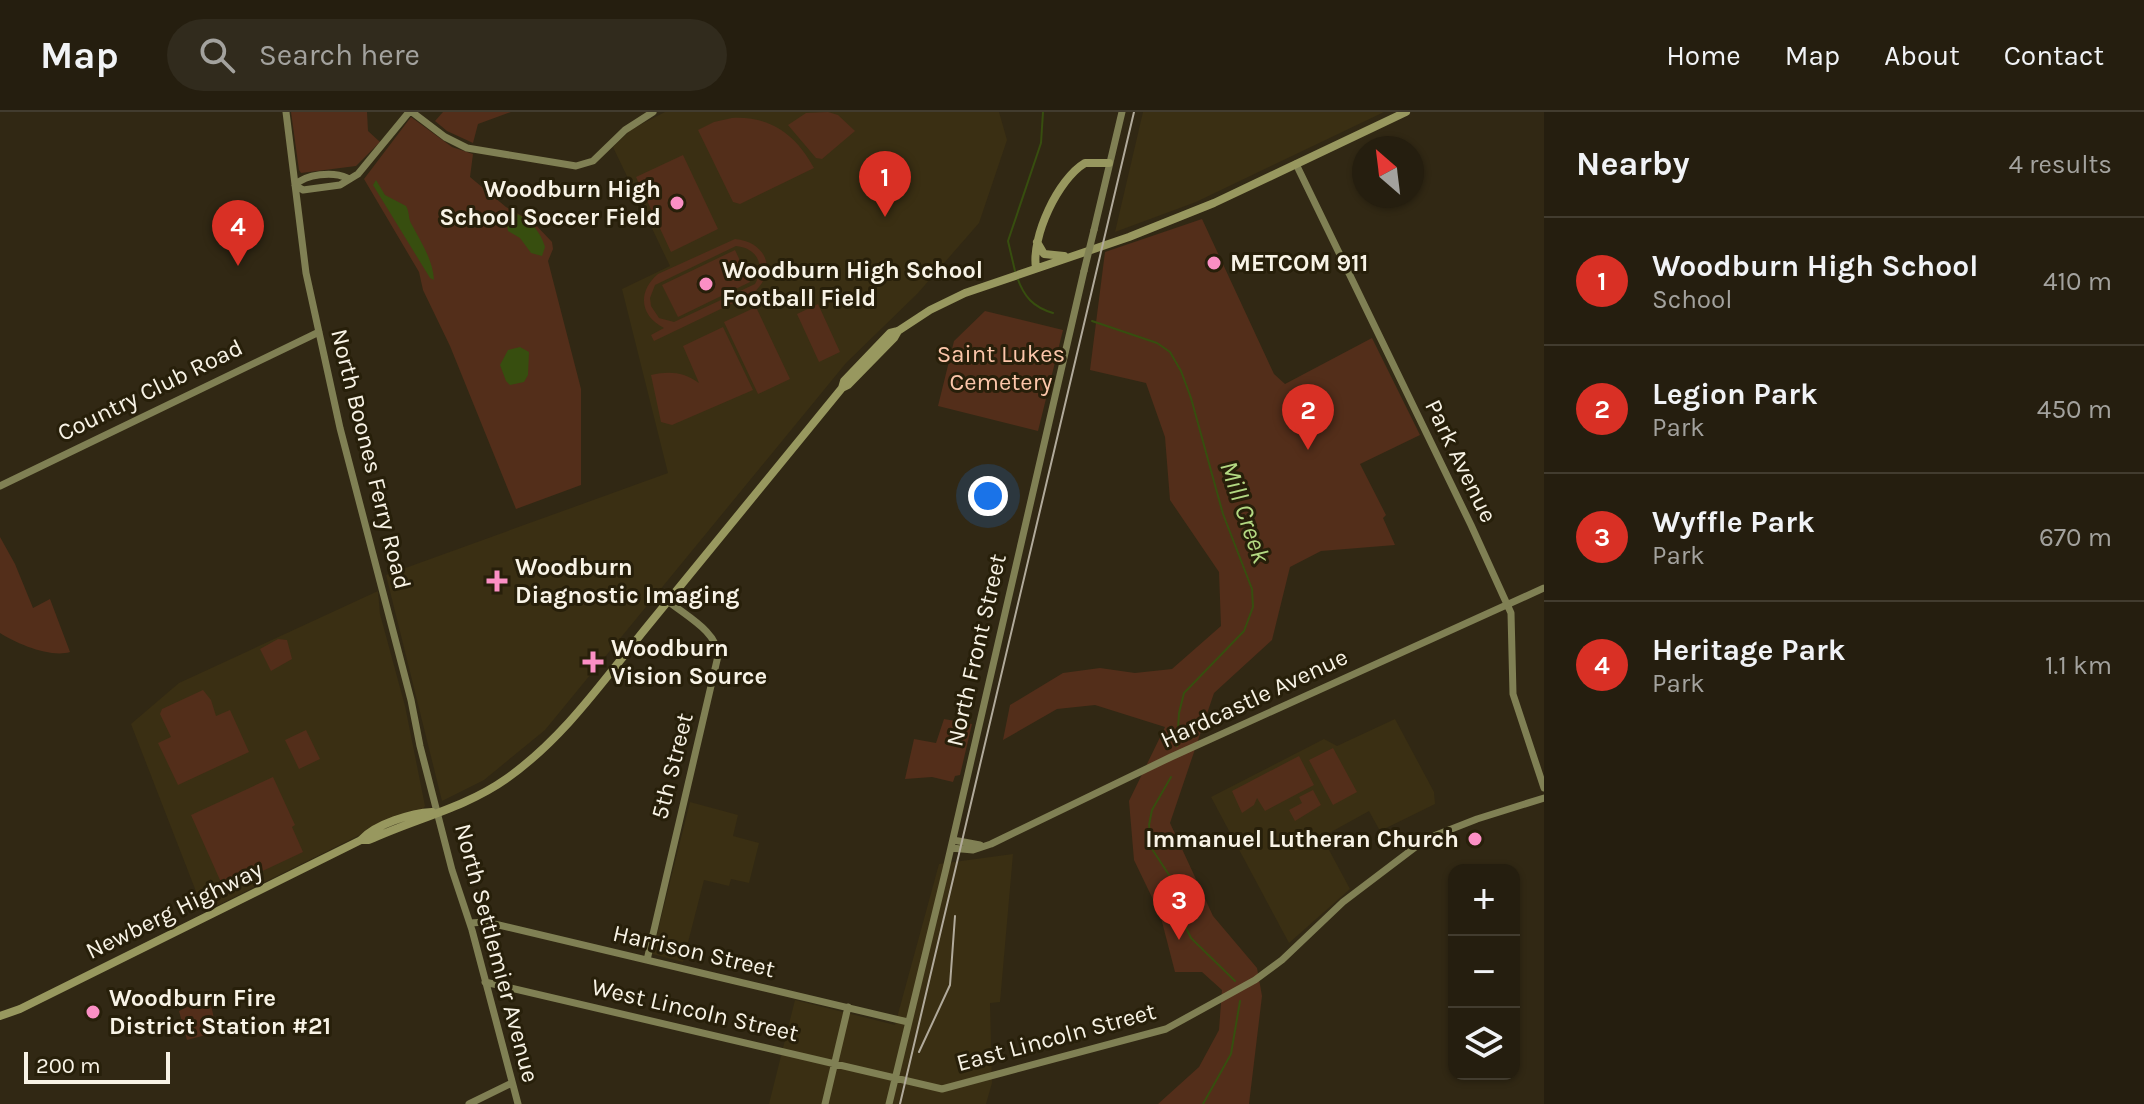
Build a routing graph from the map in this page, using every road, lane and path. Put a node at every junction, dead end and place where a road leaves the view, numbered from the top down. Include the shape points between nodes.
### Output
1 (286, 112) edge
2 (411, 112) edge
3 (653, 112) edge
4 (1122, 112) edge
5 (1401, 113) edge
6 (1109, 163) junction
7 (1296, 164) junction
8 (295, 185) junction
9 (1037, 241) junction
10 (1075, 256) junction
11 (1036, 268) junction
12 (319, 332) junction
13 (0, 486) edge
14 (1544, 588) edge
15 (668, 601) junction
16 (1507, 604) junction
17 (1544, 788) edge
18 (1544, 798) edge
19 (437, 812) junction
20 (952, 844) junction
21 (470, 923) junction
22 (647, 960) junction
23 (485, 982) junction
24 (848, 1007) junction
25 (1, 1015) edge
26 (908, 1022) junction
27 (834, 1064) junction
28 (895, 1078) junction
29 (512, 1083) junction
30 (469, 1104) edge
31 (518, 1104) edge
32 (825, 1104) edge
33 (889, 1104) edge

1 - 8 street, North Boones Ferry Road
2 - 3 street via 467,148 569,166 593,161
2 - 8 street via 366,166 340,185 303,190
4 - 6 street, North Front Street
5 - 7 main road, Newberg Highway
6 - 9 main road via 1087,162 1069,176
6 - 20 street, North Front Street, bridge
7 - 10 main road, Newberg Highway via 1181,217
7 - 16 street, Park Avenue
8 - 12 street, North Boones Ferry Road
9 - 10 main road via 1047,255
9 - 11 main road
10 - 11 main road, Newberg Highway
11 - 15 main road, Newberg Highway via 955,298 898,331 842,388
12 - 13 street, Country Club Road
12 - 19 street, North Boones Ferry Road
14 - 16 street, Hardcastle Avenue
15 - 19 main road, Newberg Highway via 538,754 486,792
15 - 22 street, 5th Street via 712,637 718,656
16 - 17 street, Park Avenue via 1513,694
16 - 20 street, Hardcastle Avenue via 991,844
18 - 28 street, East Lincoln Street via 1426,839 1350,896 1272,968 1166,1029 945,1088
19 - 21 street, North Settlemier Avenue
19 - 25 main road, Newberg Highway via 385,826
20 - 26 street, North Front Street
21 - 22 street, Harrison Street via 486,922
21 - 23 street, North Settlemier Avenue
22 - 24 street, Harrison Street
23 - 27 street, West Lincoln Street
23 - 29 street, North Settlemier Avenue
24 - 26 street, Harrison Street
24 - 27 street
26 - 28 street, North Front Street
27 - 28 street, West Lincoln Street
27 - 32 street
28 - 33 street, North Front Street
29 - 30 street
29 - 31 street, North Settlemier Avenue

